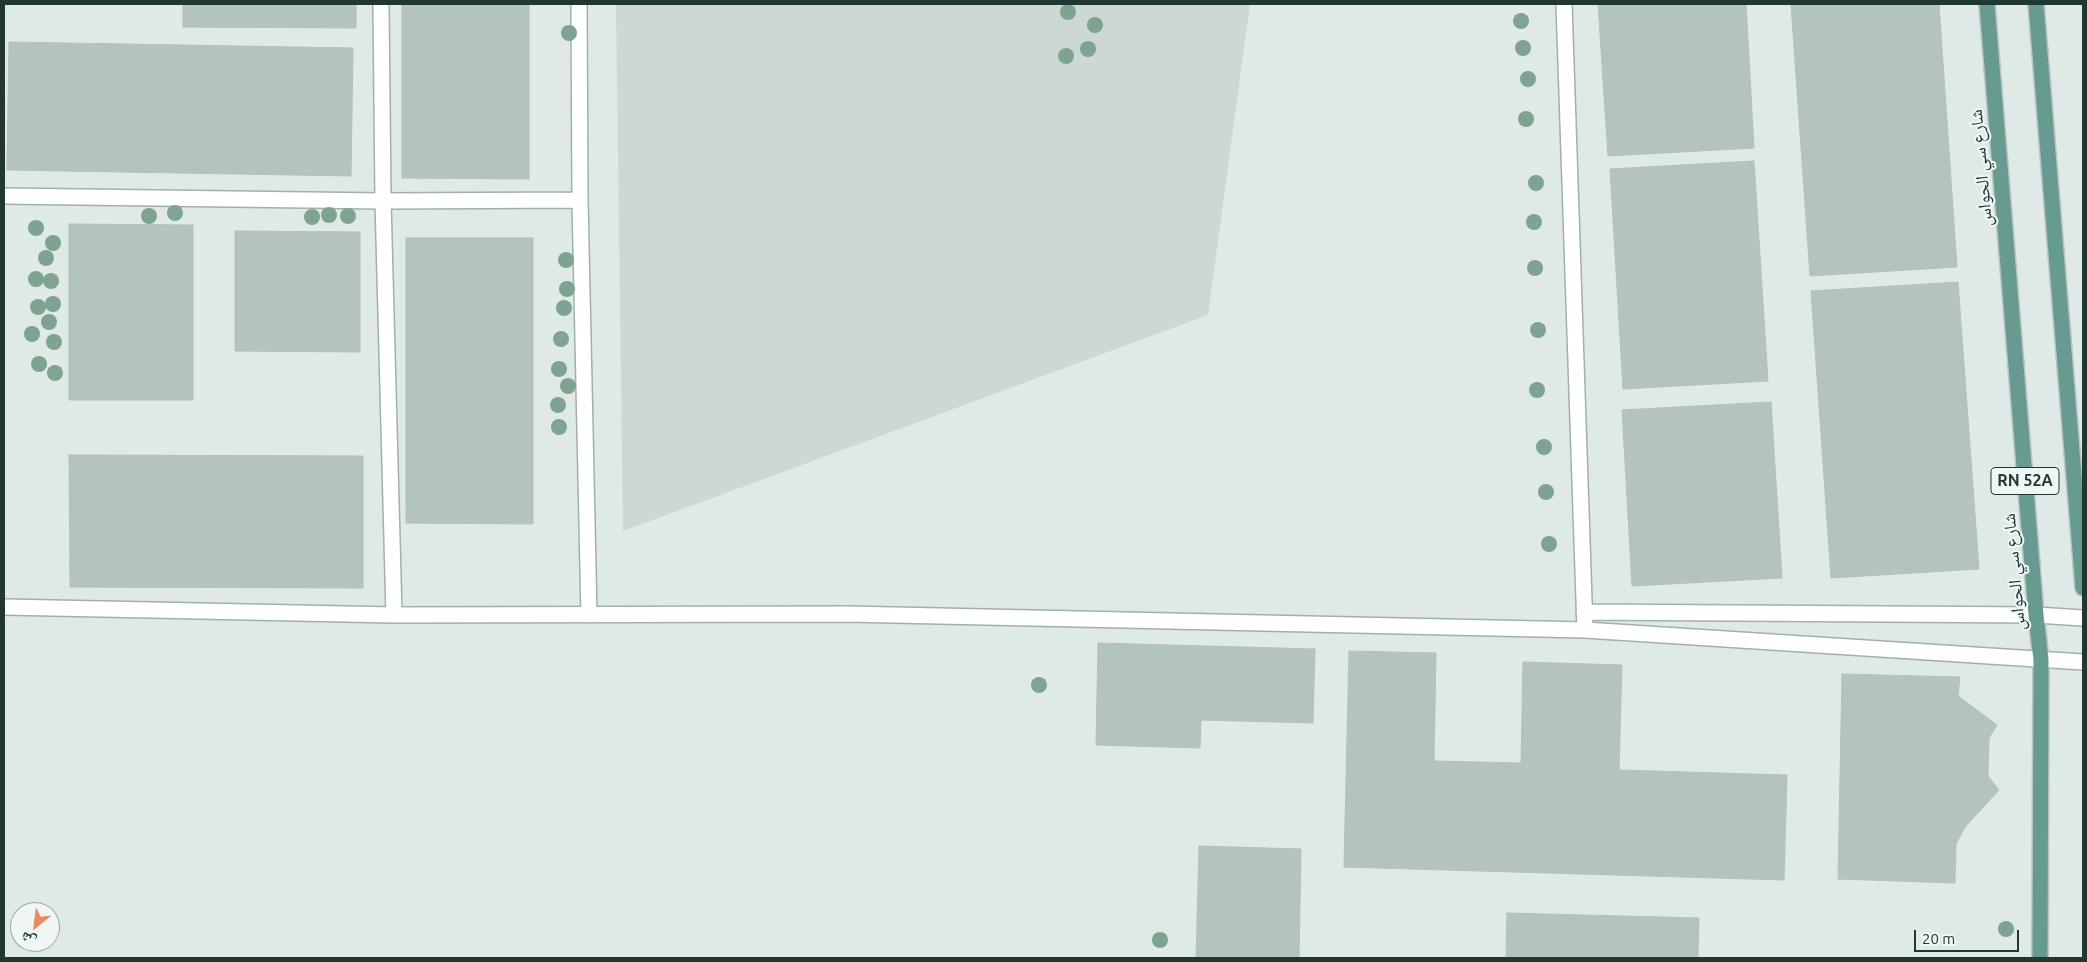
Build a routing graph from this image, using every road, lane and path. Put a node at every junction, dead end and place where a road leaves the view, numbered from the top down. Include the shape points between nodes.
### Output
1 (381, 4) edge
2 (579, 4) edge
3 (1564, 4) edge
4 (1987, 4) edge
5 (2036, 4) edge
6 (4, 196) edge
7 (580, 200) junction
8 (383, 201) junction
9 (2083, 588) edge
10 (4, 607) edge
11 (1584, 612) junction
12 (394, 615) junction
13 (589, 615) junction
14 (2036, 615) junction
15 (2083, 618) edge
16 (1585, 630) junction
17 (2041, 660) junction
18 (2083, 662) edge
19 (2040, 958) edge

1 - 8 street
2 - 7 street
3 - 11 street
4 - 14 main road, شارع سي الحواس / RN 52A
5 - 9 main road, RN 52A
6 - 8 street
7 - 8 street
7 - 13 street
8 - 12 street
10 - 12 street
11 - 14 street
11 - 16 street
12 - 13 street
13 - 16 street via 848,614
14 - 15 street
14 - 17 main road, شارع سي الحواس / RN 52A
16 - 17 street
17 - 18 street
17 - 19 main road, شارع سي الحواس / RN 52A

